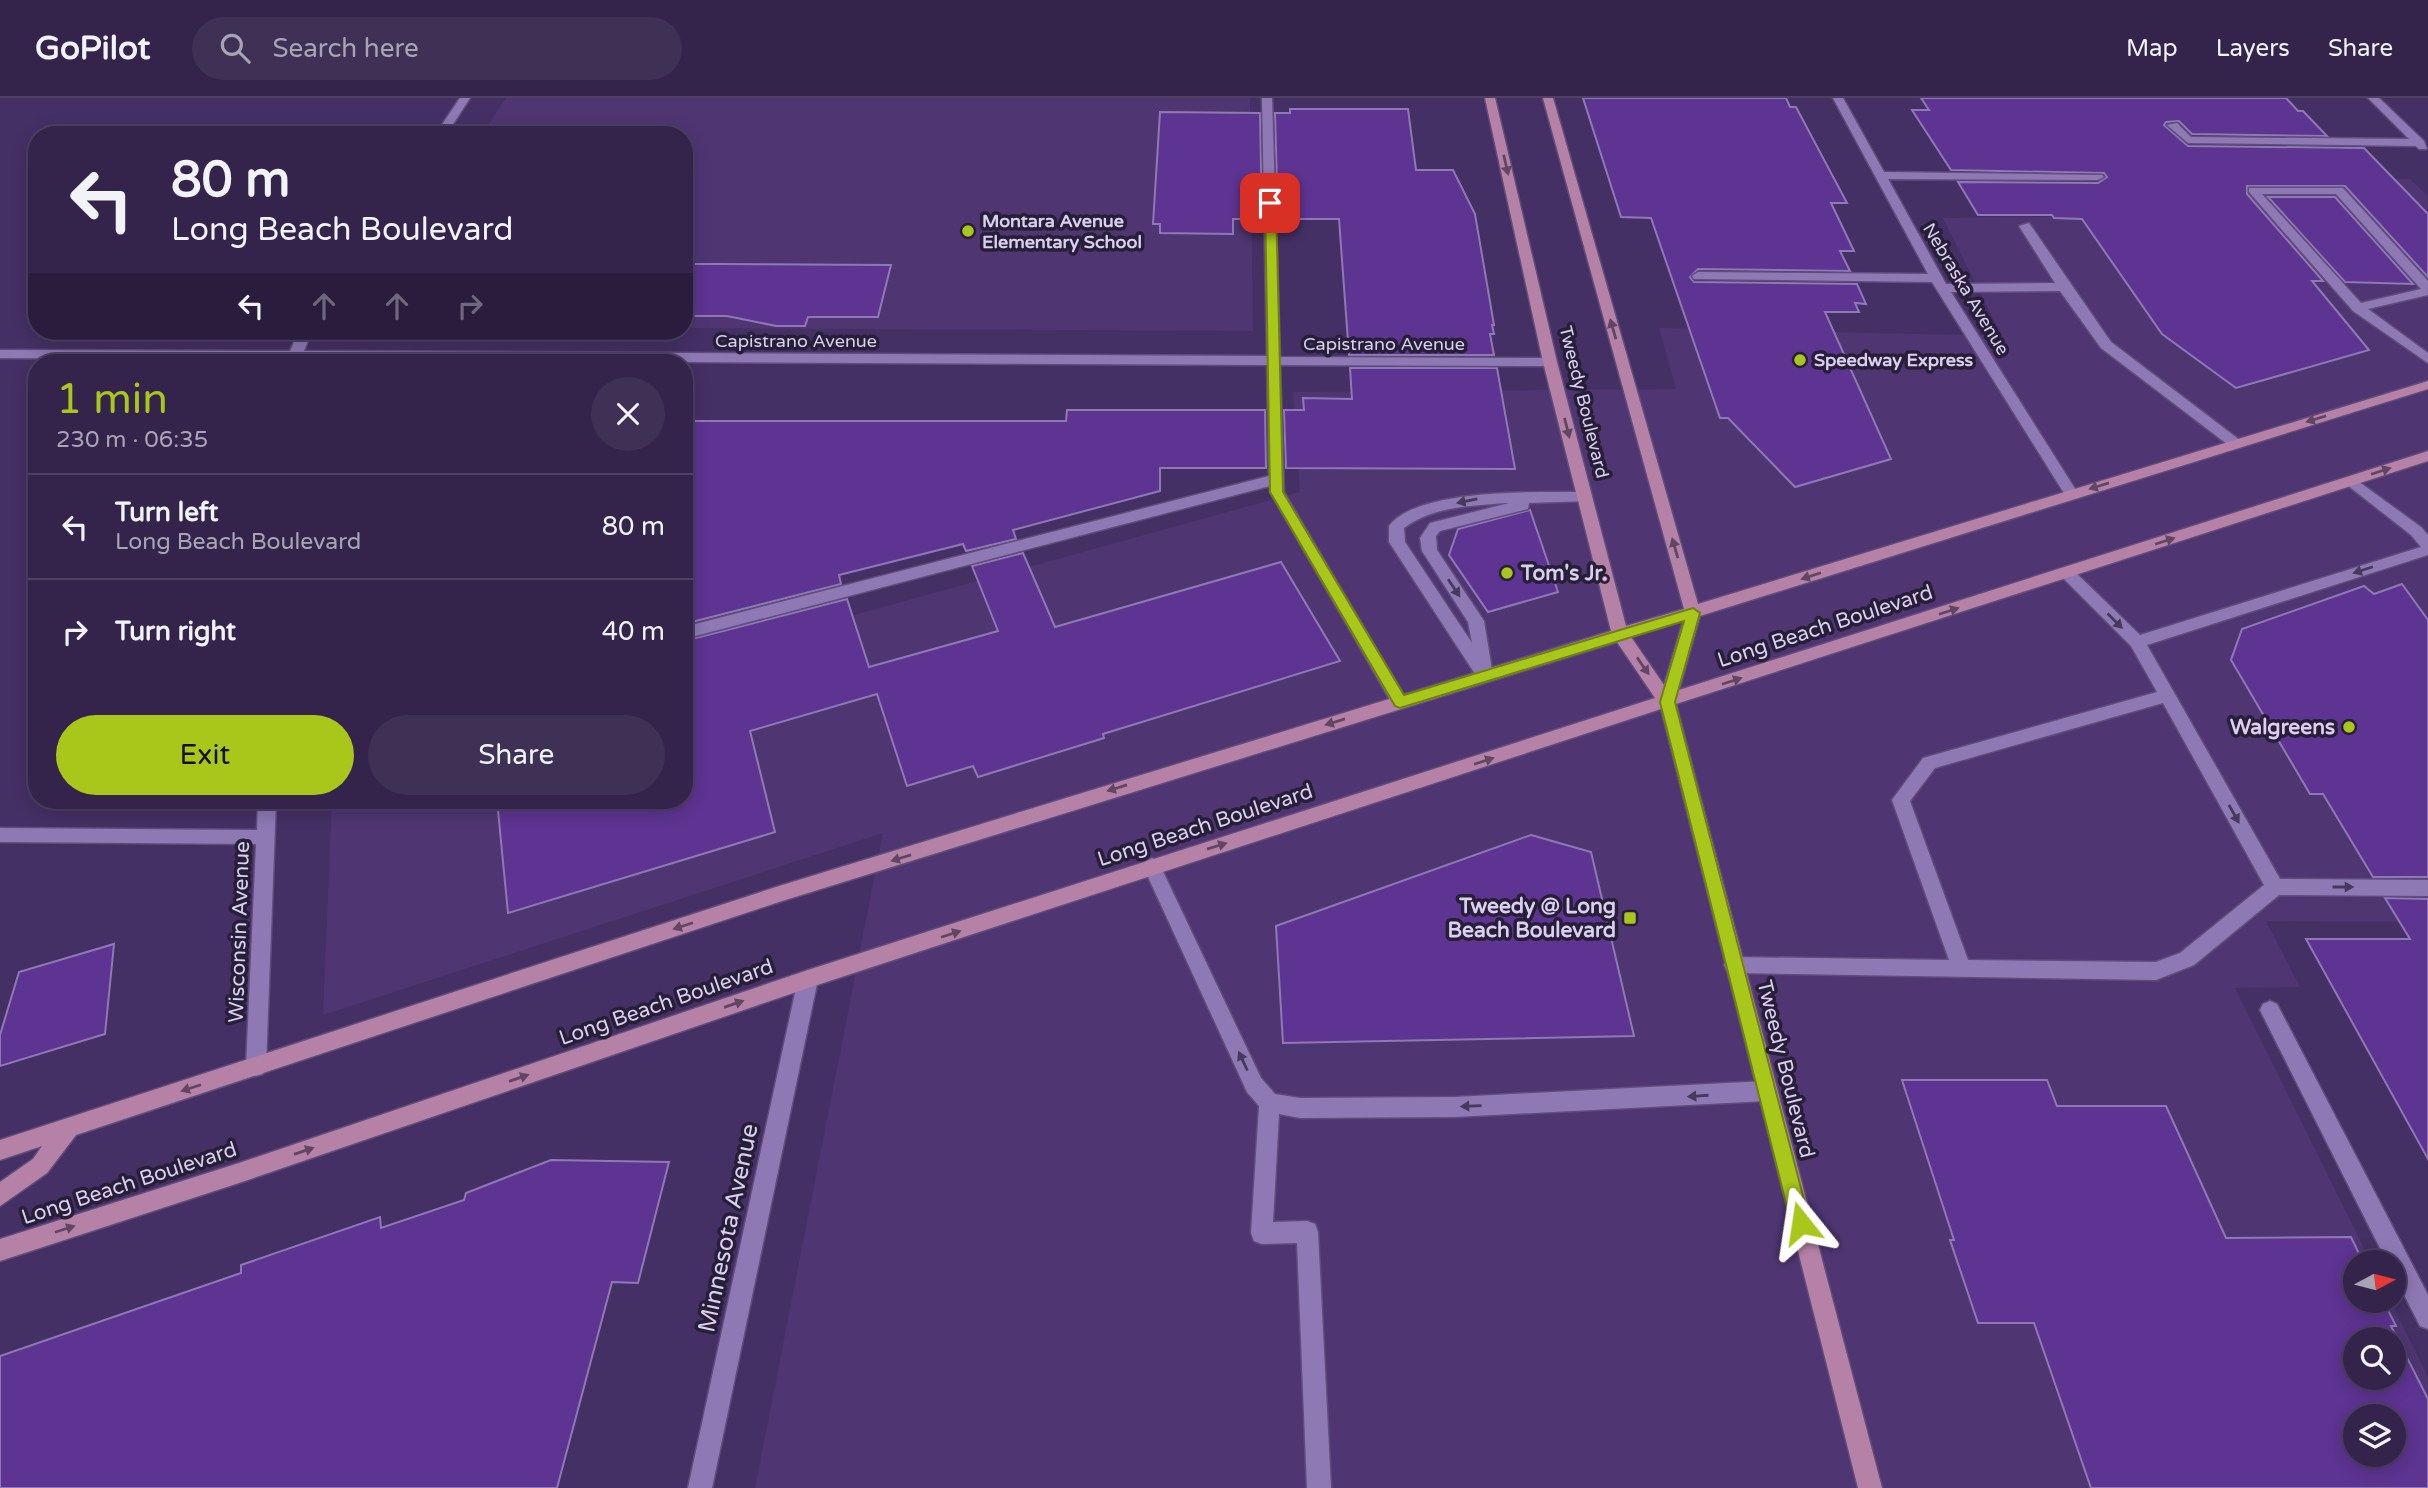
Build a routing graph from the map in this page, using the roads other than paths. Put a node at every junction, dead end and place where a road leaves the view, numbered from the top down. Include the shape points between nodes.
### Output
1 (465, 98) edge
2 (1267, 98) edge
3 (1490, 98) edge
4 (1548, 98) edge
5 (1838, 98) edge
6 (2373, 98) edge
7 (2173, 125) dead end
8 (446, 126) edge
9 (2424, 147) edge
10 (1880, 175) junction
11 (2098, 177) dead end
12 (2025, 226) dead end
13 (1698, 276) dead end
14 (1939, 283) junction
15 (2064, 287) junction
16 (2428, 290) edge
17 (2358, 308) junction
18 (0, 354) edge
19 (28, 354) edge
20 (693, 359) edge
21 (2428, 359) edge
22 (1275, 360) junction
23 (1550, 362) junction
24 (2428, 385) edge
25 (2236, 444) junction
26 (2428, 456) edge
27 (1276, 479) junction
28 (2351, 481) junction
29 (2072, 495) junction
30 (1584, 497) junction
31 (1550, 498) junction
32 (2428, 547) edge
33 (2067, 573) junction
34 (1693, 613) junction
35 (693, 631) edge
36 (1620, 634) junction
37 (2137, 642) junction
38 (1485, 676) junction
39 (2167, 695) junction
40 (1400, 702) junction
41 (1667, 702) junction
42 (267, 809) edge
43 (0, 835) edge
44 (266, 837) junction
45 (1152, 866) junction
46 (2274, 887) junction
47 (2428, 888) edge
48 (1734, 965) junction
49 (1962, 969) junction
50 (808, 979) junction
51 (2270, 1010) dead end
52 (256, 1067) junction
53 (1766, 1091) junction
54 (1269, 1103) junction
55 (68, 1129) junction
56 (0, 1150) edge
57 (0, 1195) edge
58 (0, 1250) edge
59 (2428, 1318) edge
60 (700, 1488) edge
61 (1319, 1488) edge
62 (1870, 1488) edge

1 - 8 street
2 - 22 street
3 -> 23 main road, Tweedy Boulevard
34 -> 4 main road
5 - 10 street, Nebraska Avenue
6 - 9 street
7 - 9 street via 2188,140
10 - 11 street
10 - 14 street, Nebraska Avenue
12 - 15 street
13 - 14 street
14 - 15 street
14 - 29 street, Nebraska Avenue
15 - 25 street via 2106,345
16 - 17 street
16 - 17 street via 2339,190 2253,190
17 - 21 street
18 - 19 street, Capistrano Avenue
20 - 22 street, Capistrano Avenue
22 - 23 street, Capistrano Avenue
22 - 27 street
23 -> 30 main road, Tweedy Boulevard
24 -> 25 main road
25 -> 29 main road
28 -> 26 main road, Long Beach Boulevard
27 - 35 street
27 - 40 street via 1276,492
28 - 32 street via 2416,531
33 -> 28 main road, Long Beach Boulevard
29 -> 34 main road
30 - 31 street
30 - 36 main road, Tweedy Boulevard
31 -> 38 street via 1435,527 1427,537 1430,551 1476,621
31 -> 38 street via 1474,498 1406,516 1394,526 1397,542
32 -> 37 street
33 -> 37 street
41 -> 33 main road, Long Beach Boulevard
34 - 36 main road
34 - 41 main road
36 - 38 main road
36 -> 41 main road, Tweedy Boulevard
37 - 39 street
38 - 40 main road
39 -> 46 street
39 - 49 street via 1929,763 1900,800
40 -> 52 main road via 779,894
45 -> 41 main road, Long Beach Boulevard
41 - 48 main road, Tweedy Boulevard
42 - 44 street, Wisconsin Avenue
43 - 44 street
44 - 52 street, Wisconsin Avenue
50 -> 45 main road, Long Beach Boulevard
54 -> 45 street via 1254,1085
46 -> 47 street
46 - 49 street via 2187,959 2156,971
48 - 49 street
48 - 53 main road, Tweedy Boulevard
58 -> 50 main road, Long Beach Boulevard
50 - 60 street, Minnesota Avenue
51 - 59 street
52 -> 55 main road
53 -> 54 street via 1455,1107 1300,1108
53 - 62 main road, Tweedy Boulevard
54 - 61 street via 1262,1233 1307,1232
55 - 56 main road
55 - 57 main road via 40,1166

